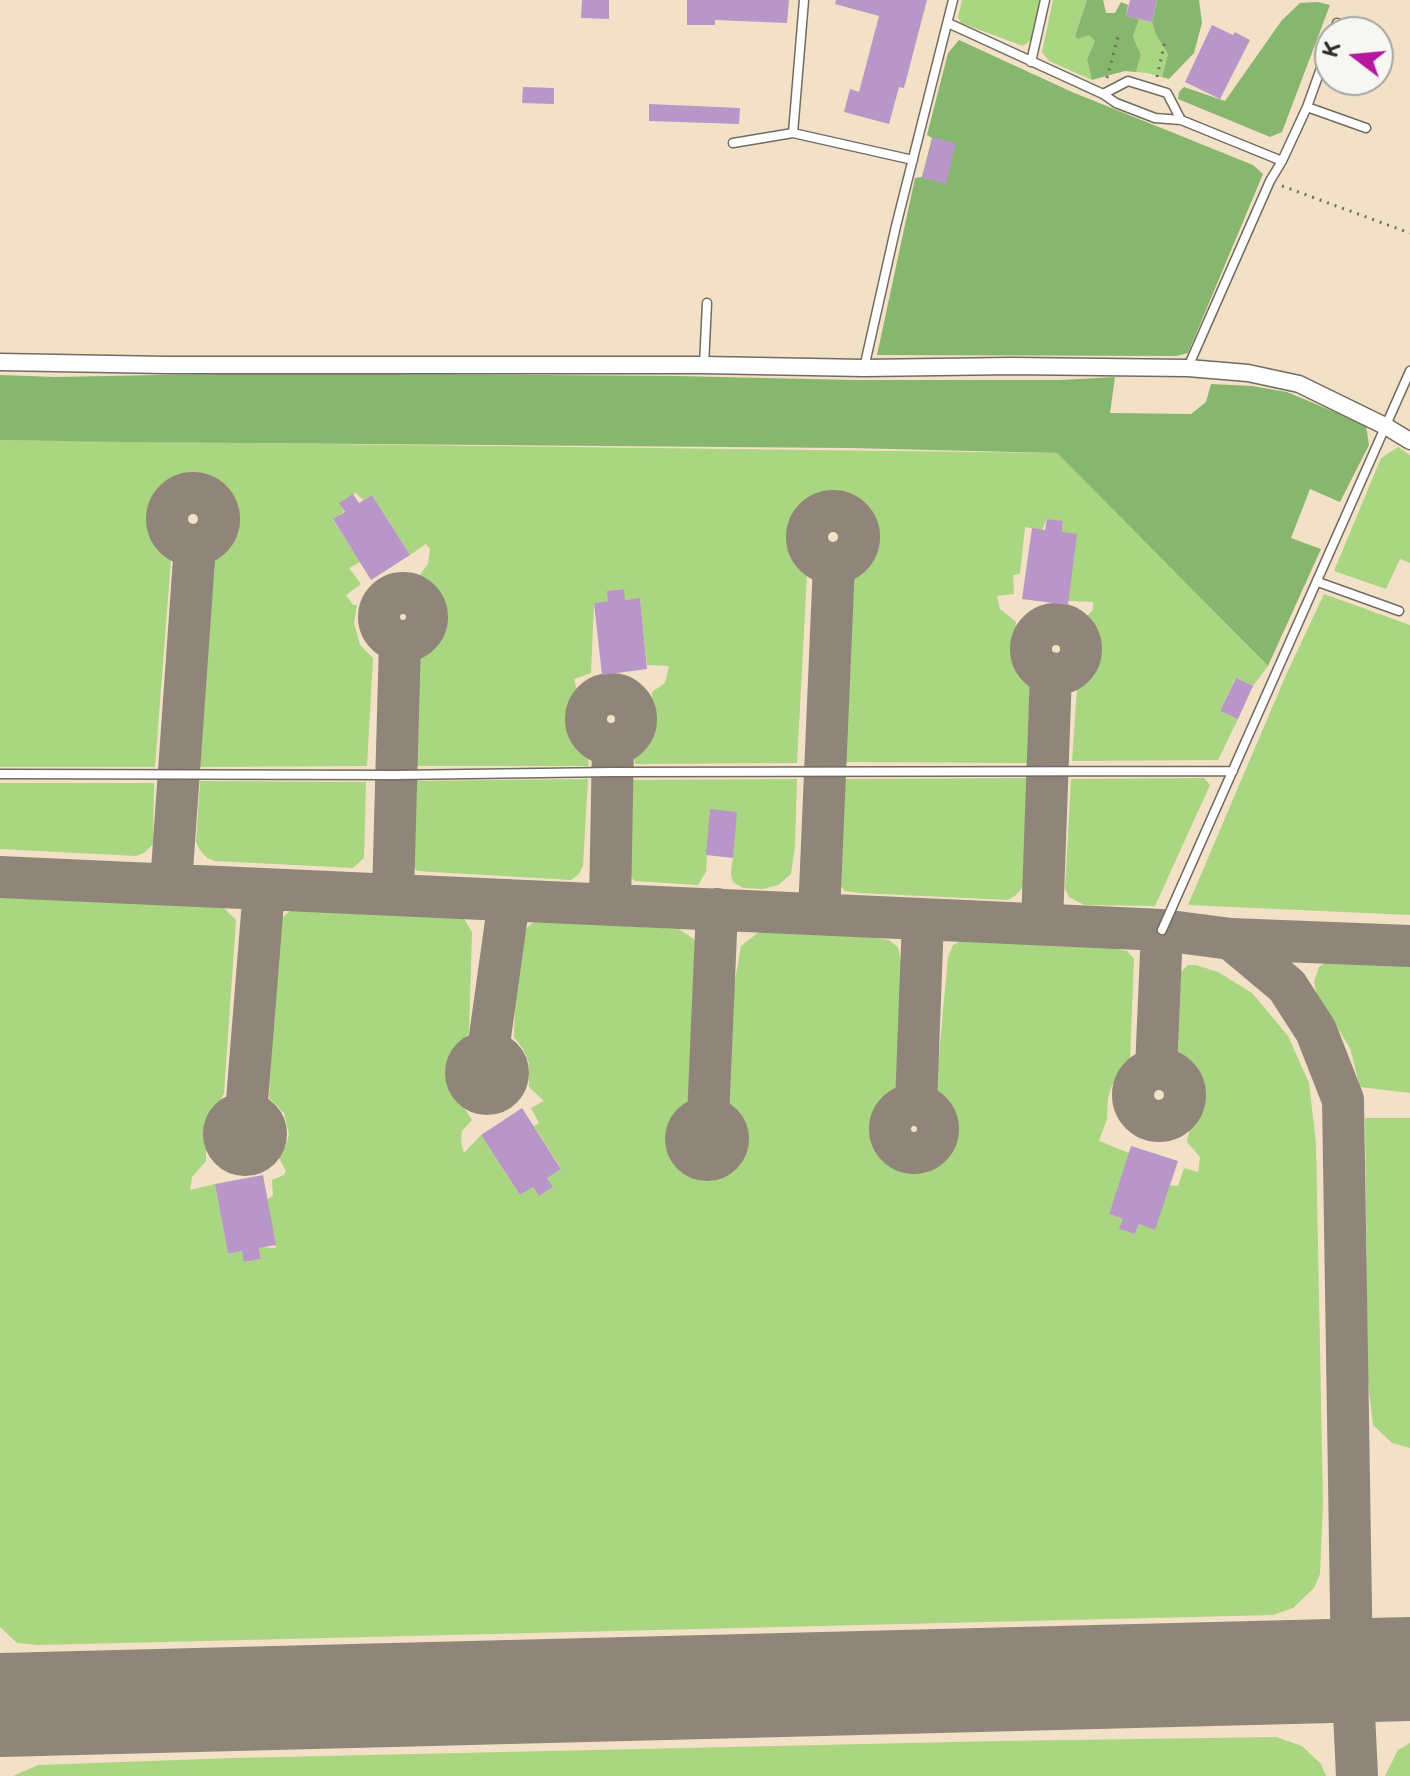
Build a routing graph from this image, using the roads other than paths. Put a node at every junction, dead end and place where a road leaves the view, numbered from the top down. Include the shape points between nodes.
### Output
1 (804, 0) edge
2 (953, 0) edge
3 (1045, 0) edge
4 (948, 23) junction
5 (1031, 62) junction
6 (1314, 88) edge
7 (1103, 94) junction
8 (1307, 107) junction
9 (1181, 120) junction
10 (1366, 128) dead end
11 (793, 133) junction
12 (733, 143) dead end
13 (913, 160) junction
14 (1282, 161) junction
15 (707, 303) dead end
16 (0, 362) edge
17 (704, 365) junction
18 (864, 368) junction
19 (1188, 368) junction
20 (1410, 371) edge
21 (1387, 427) junction
22 (1410, 441) edge
23 (1318, 582) junction
24 (1399, 611) dead end
25 (1233, 771) junction
26 (0, 774) edge
27 (1162, 930) dead end

1 - 11 lane
2 - 4 lane
3 - 5 lane
4 - 5 lane
4 - 13 lane
5 - 7 lane
6 - 8 lane
7 - 9 lane via 1155,118
7 - 9 lane via 1128,81 1155,89 1167,93
8 - 10 lane
8 - 14 lane
9 - 14 lane
11 - 12 lane
11 - 13 lane
13 - 18 lane
14 - 19 lane
15 - 17 lane
16 - 17 street
17 - 18 street
18 - 19 street
19 - 21 street via 1299,384
20 - 21 lane
21 - 22 street
21 - 23 lane
23 - 24 lane
23 - 25 lane
25 - 26 lane
25 - 27 lane

